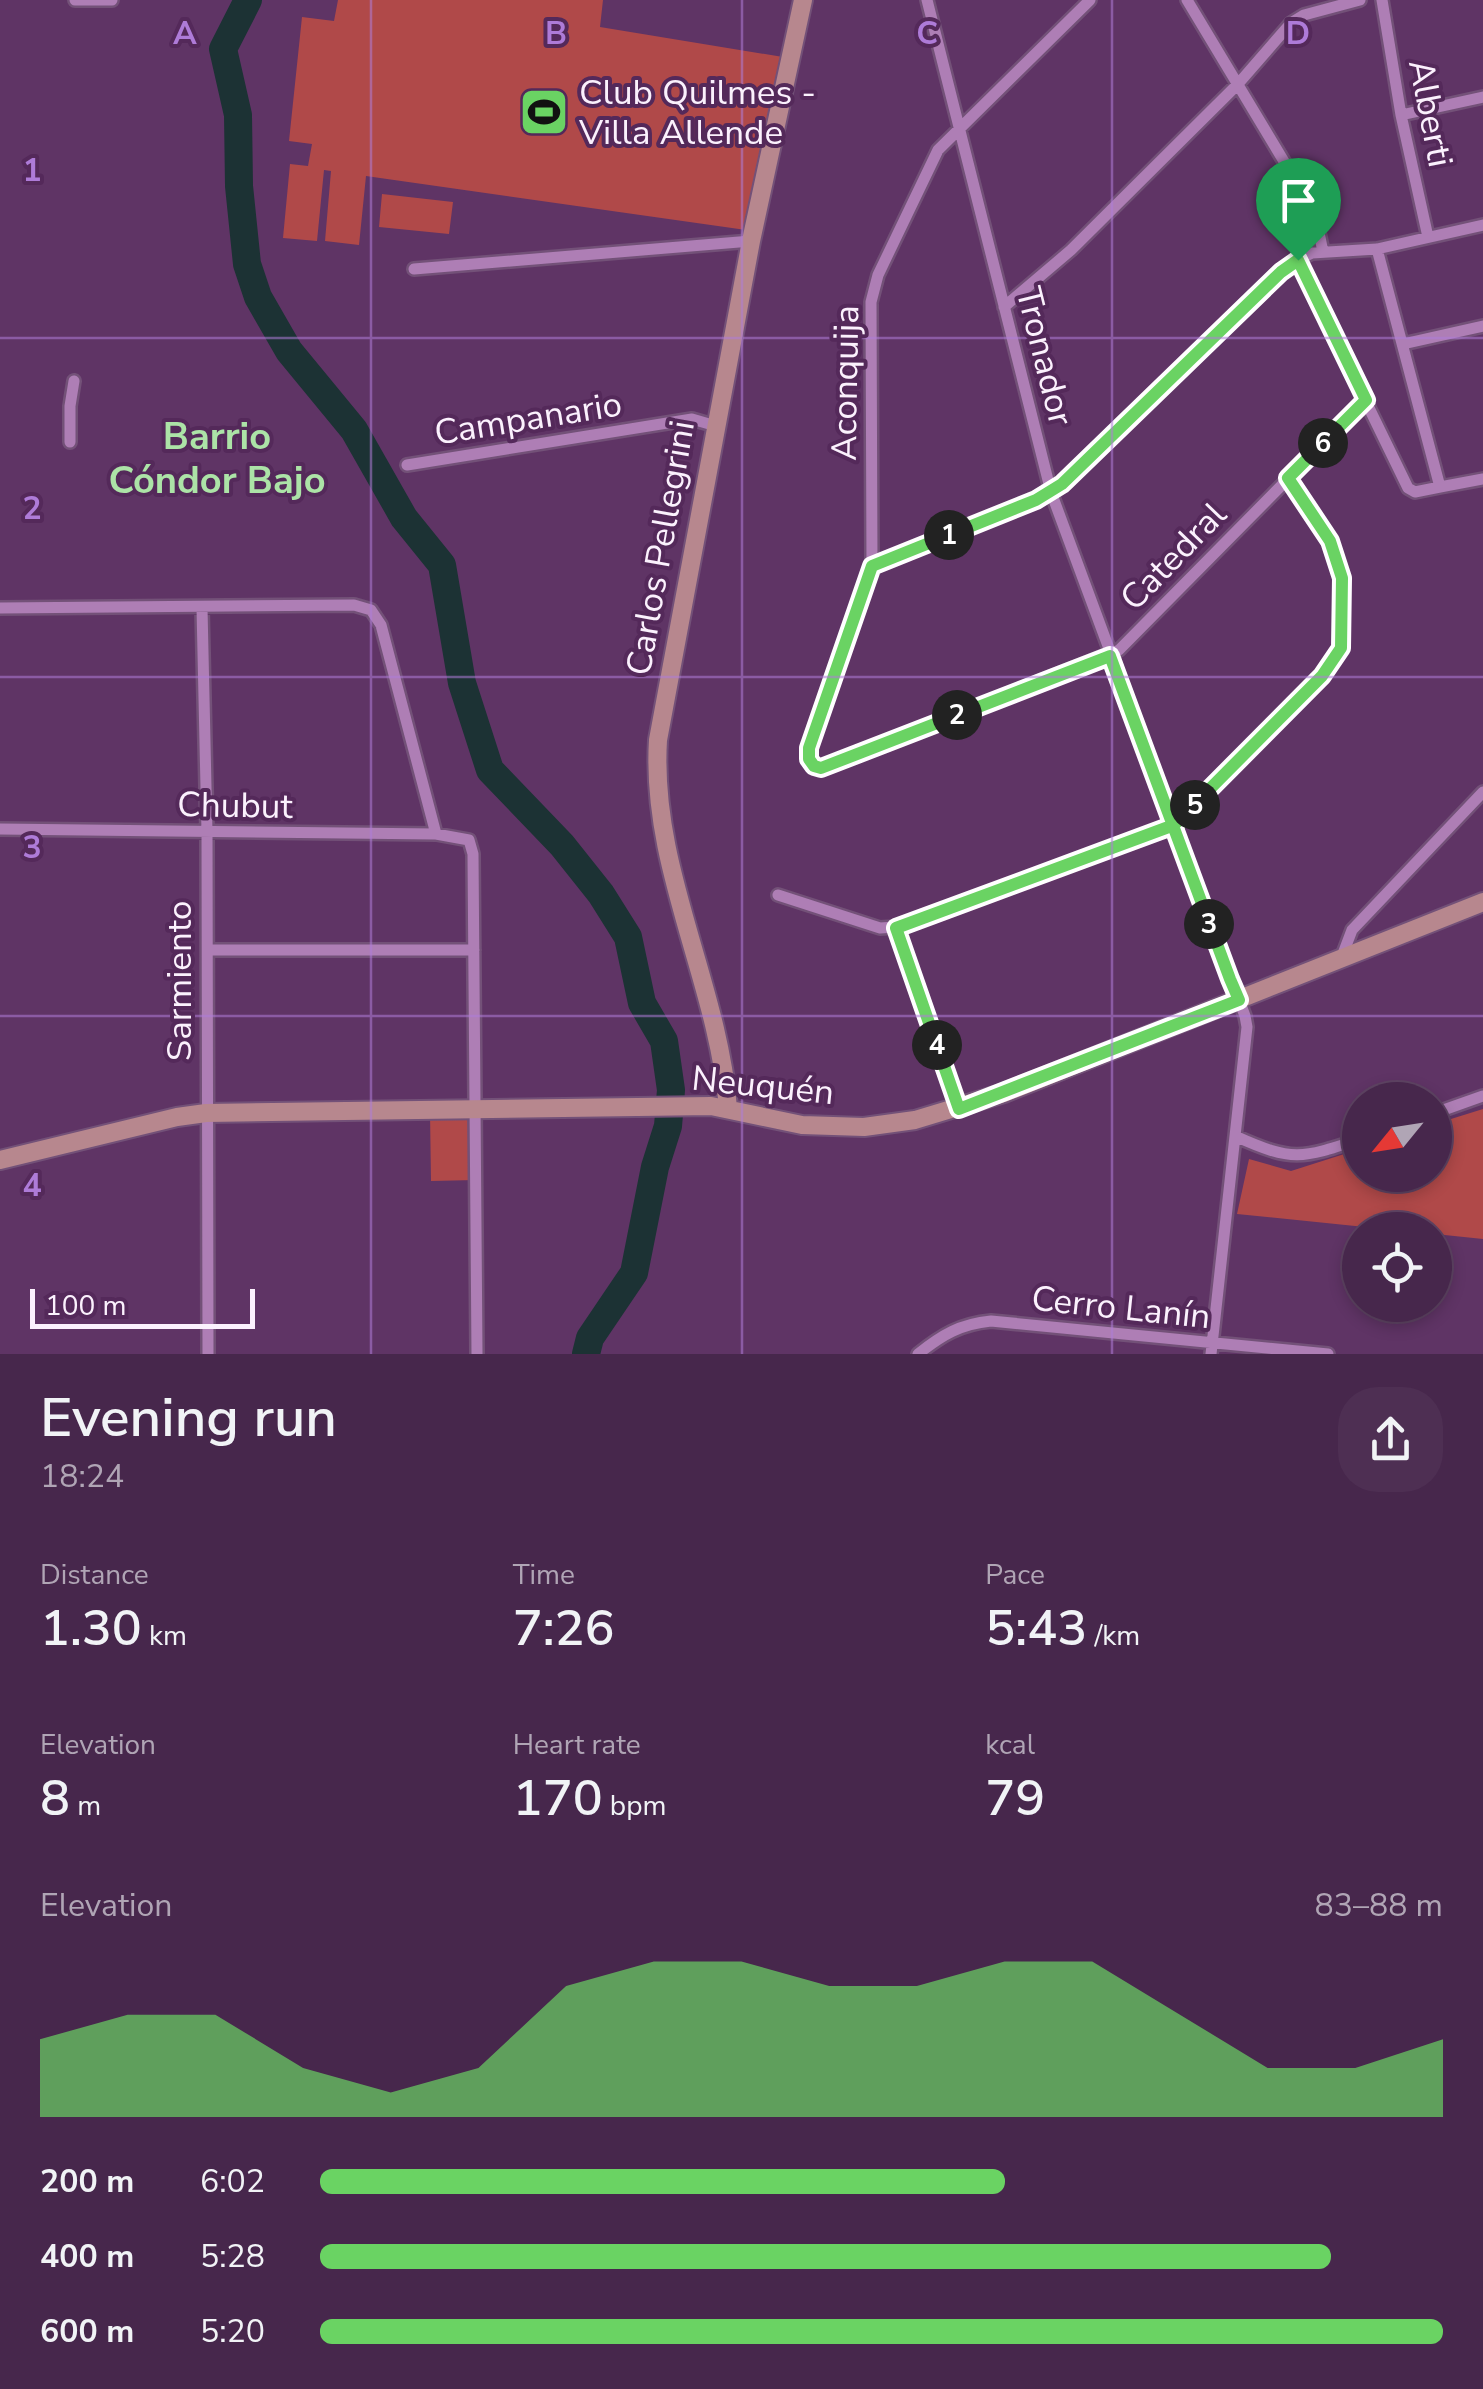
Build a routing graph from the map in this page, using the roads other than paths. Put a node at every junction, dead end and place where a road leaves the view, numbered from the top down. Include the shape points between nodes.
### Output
1 (75, 0) edge
2 (112, 0) edge
3 (803, 0) edge
4 (927, 0) edge
5 (1090, 0) edge
6 (1187, 0) edge
7 (1360, 0) edge
8 (1382, 0) edge
9 (1238, 84) junction
10 (1483, 98) edge
11 (1402, 116) junction
12 (958, 130) junction
13 (1483, 225) edge
14 (1428, 237) junction
15 (751, 242) junction
16 (1377, 250) junction
17 (1323, 252) junction
18 (1298, 260) junction
19 (414, 269) dead end
20 (1004, 308) junction
21 (1483, 326) edge
22 (1403, 344) junction
23 (74, 381) dead end
24 (1366, 400) junction
25 (716, 426) junction
26 (70, 442) dead end
27 (407, 465) dead end
28 (1288, 478) junction
29 (1483, 480) edge
30 (1440, 487) junction
31 (1051, 492) junction
32 (872, 566) junction
33 (0, 608) edge
34 (202, 608) junction
35 (1110, 656) junction
36 (821, 768) joint
37 (1483, 792) edge
38 (1174, 825) junction
39 (0, 830) edge
40 (207, 832) junction
41 (436, 834) junction
42 (778, 894) dead end
43 (1483, 902) edge
44 (896, 928) junction
45 (208, 950) junction
46 (474, 950) junction
47 (1340, 960) junction
48 (1239, 1000) junction
49 (1483, 1096) edge
50 (1452, 1107) edge
51 (728, 1108) junction
52 (959, 1109) junction
53 (474, 1112) junction
54 (206, 1113) junction
55 (1235, 1136) junction
56 (1342, 1145) edge
57 (0, 1160) edge
58 (1212, 1349) edge
59 (208, 1354) edge
60 (477, 1354) edge
61 (918, 1354) edge
62 (1328, 1354) edge

1 - 2 street
3 - 15 main road, Carlos Pellegrini
4 - 12 street, Tronador
5 - 12 street, Aconquija
6 - 9 street
7 - 9 street via 1291,23
8 - 11 street, Alberti
9 - 17 street via 1315,213
9 - 20 street
10 - 11 street
11 - 14 street, Alberti
12 - 20 street, Tronador
12 - 32 street, Aconquija via 938,150 871,302
13 - 14 street
14 - 16 street
15 - 19 street
15 - 25 main road, Carlos Pellegrini
16 - 17 street
16 - 22 street
17 - 18 street
18 - 24 street
18 - 31 street
20 - 31 street, Tronador
21 - 22 street
22 - 30 street
23 - 26 street
24 - 28 street, Catedral
24 - 30 street via 1408,488
25 - 27 street, Campanario via 692,419
25 - 51 main road, Carlos Pellegrini via 658,740 656,786
28 - 35 street, Catedral
28 - 38 street via 1337,559 1341,648 1322,676
29 - 30 street
31 - 32 street
31 - 35 street, Tronador
32 - 36 street, Aconquija via 809,748 809,759
33 - 34 street
34 - 40 street, Sarmiento
34 - 41 street via 371,610 381,625
35 - 36 street, Catedral
35 - 38 street, Tronador
37 - 47 street via 1352,930
38 - 44 street
38 - 48 street, Tronador
39 - 40 street, Chubut
40 - 41 street, Chubut
40 - 45 street, Sarmiento
41 - 46 street, Chubut via 468,840 473,854
42 - 44 street
43 - 47 main road, Neuquén
44 - 52 street
45 - 46 street
45 - 54 street, Sarmiento
46 - 53 street
47 - 48 main road, Neuquén
48 - 52 main road, Neuquén
48 - 55 street, Tronador via 1247,1027
49 - 50 street
51 - 52 main road, Neuquén via 828,1128 886,1126
51 - 53 main road, Neuquén
53 - 54 main road, Neuquén
53 - 60 street
54 - 57 main road, Neuquén
54 - 59 street, Sarmiento
55 - 56 street via 1292,1157
55 - 58 street, Tronador
58 - 61 street, Cerro Lanín via 991,1321 962,1325
58 - 62 street, Cerro Lanín

